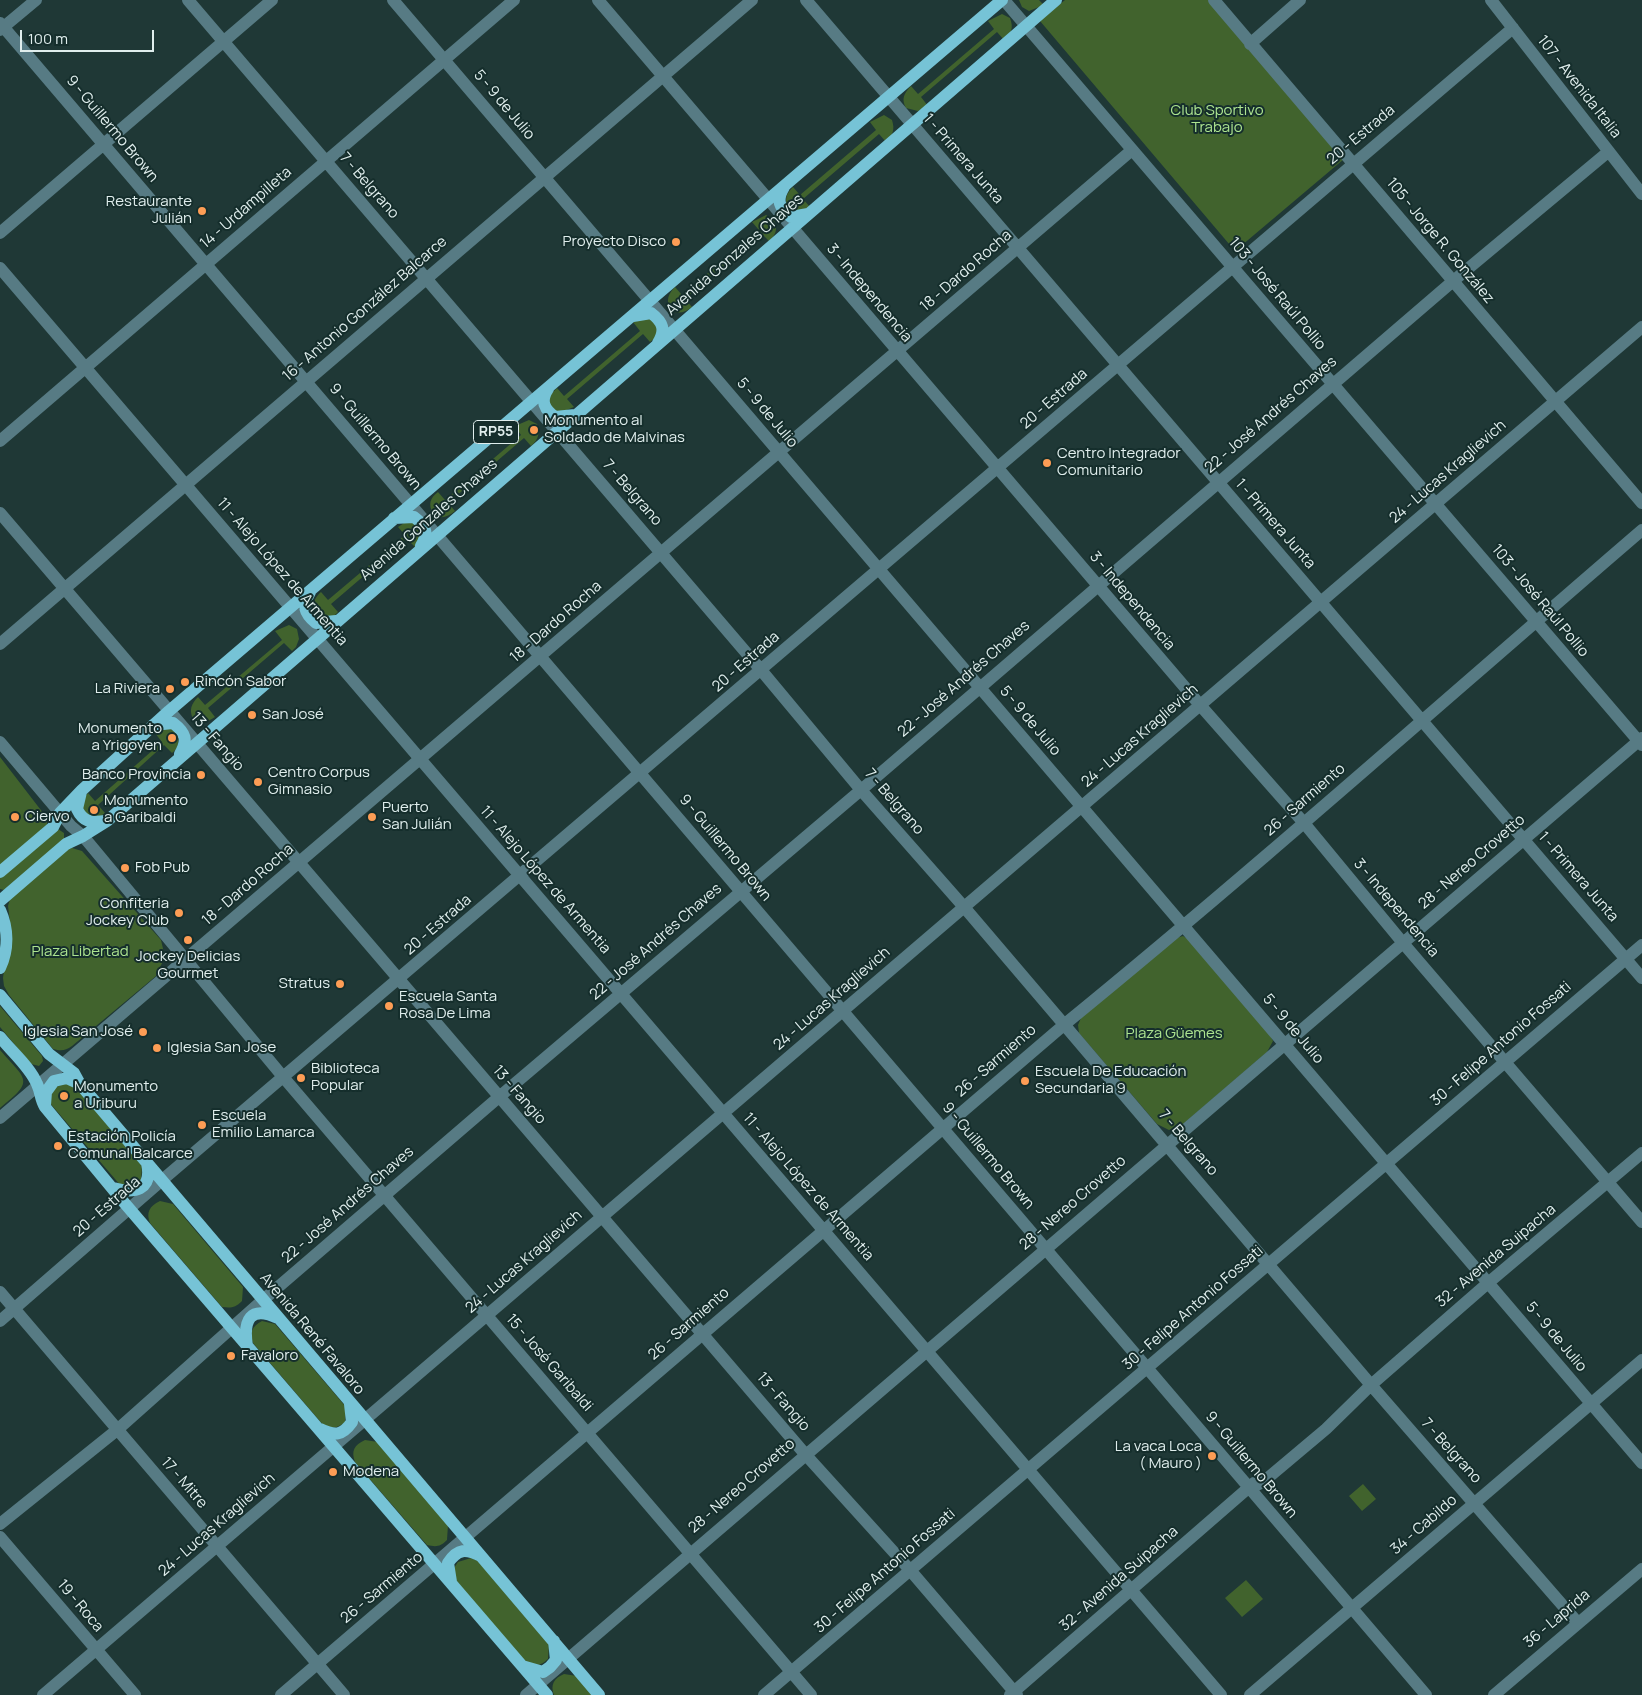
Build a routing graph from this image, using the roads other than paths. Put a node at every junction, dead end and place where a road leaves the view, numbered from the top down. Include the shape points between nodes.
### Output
1 (36, 0) edge
2 (188, 0) edge
3 (272, 0) edge
4 (393, 0) edge
5 (514, 0) edge
6 (598, 0) edge
7 (752, 0) edge
8 (806, 0) edge
9 (1003, 0) edge
10 (1056, 0) edge
11 (1214, 0) edge
12 (1300, 0) edge
13 (1491, 0) edge
14 (1026, 26) junction
15 (1, 27) edge
16 (1513, 28) junction
17 (224, 42) junction
18 (1250, 44) junction
19 (444, 60) junction
20 (662, 75) junction
21 (889, 96) junction
22 (912, 124) junction
23 (104, 144) junction
24 (1132, 150) junction
25 (1608, 152) junction
26 (326, 161) junction
27 (1353, 164) junction
28 (544, 177) junction
29 (785, 185) junction
30 (1642, 194) edge
31 (768, 199) junction
32 (808, 214) junction
33 (792, 228) junction
34 (0, 232) edge
35 (1018, 248) junction
36 (206, 264) junction
37 (1233, 267) junction
38 (0, 268) edge
39 (426, 278) junction
40 (1452, 282) junction
41 (650, 301) junction
42 (631, 316) junction
43 (1642, 327) edge
44 (674, 330) junction
45 (656, 345) junction
46 (898, 351) junction
47 (1118, 365) junction
48 (86, 368) junction
49 (306, 382) junction
50 (1332, 385) junction
51 (549, 386) junction
52 (532, 401) junction
53 (1556, 401) junction
54 (575, 415) junction
55 (557, 431) junction
56 (0, 442) edge
57 (779, 452) junction
58 (998, 468) junction
59 (1218, 482) junction
60 (186, 485) junction
61 (1436, 503) junction
62 (1642, 503) edge
63 (411, 504) junction
64 (0, 513) edge
65 (394, 518) junction
66 (1642, 530) edge
67 (436, 535) junction
68 (420, 549) junction
69 (661, 553) junction
70 (879, 569) junction
71 (1098, 585) junction
72 (65, 588) junction
73 (311, 590) junction
74 (1321, 602) junction
75 (290, 607) junction
76 (337, 620) junction
77 (1536, 621) junction
78 (317, 638) junction
79 (0, 644) edge
80 (540, 656) junction
81 (762, 670) junction
82 (979, 687) junction
83 (1200, 705) junction
84 (169, 710) junction
85 (1421, 719) junction
86 (153, 725) junction
87 (1641, 741) edge
88 (0, 742) edge
89 (195, 742) junction
90 (179, 756) junction
91 (420, 759) junction
92 (640, 774) junction
93 (82, 790) junction
94 (861, 790) junction
95 (1082, 807) junction
96 (60, 813) junction
97 (107, 821) junction
98 (1304, 823) junction
99 (83, 836) junction
100 (1524, 839) junction
101 (299, 862) junction
102 (0, 872) edge
103 (520, 876) junction
104 (740, 891) junction
105 (0, 901) edge
106 (964, 907) junction
107 (0, 910) edge
108 (1184, 927) junction
109 (1403, 943) junction
110 (1642, 945) edge
111 (186, 959) junction
112 (1626, 959) junction
113 (0, 968) edge
114 (1642, 978) edge
115 (400, 979) junction
116 (621, 993) junction
117 (0, 995) edge
118 (843, 1011) junction
119 (1065, 1024) junction
120 (0, 1037) edge
121 (1284, 1044) junction
122 (1505, 1062) junction
123 (64, 1064) junction
124 (284, 1078) junction
125 (80, 1084) junction
126 (38, 1085) junction
127 (499, 1097) junction
128 (45, 1107) junction
129 (723, 1113) junction
130 (0, 1118) edge
131 (943, 1128) junction
132 (1167, 1144) junction
133 (1642, 1153) edge
134 (147, 1163) junction
135 (1386, 1164) junction
136 (161, 1181) junction
137 (1608, 1182) junction
138 (112, 1188) junction
139 (384, 1195) junction
140 (130, 1210) junction
141 (603, 1216) junction
142 (1642, 1222) edge
143 (824, 1230) junction
144 (1045, 1248) junction
145 (1270, 1263) junction
146 (1488, 1283) junction
147 (0, 1292) edge
148 (263, 1300) junction
149 (14, 1309) junction
150 (487, 1316) junction
151 (278, 1318) junction
152 (0, 1321) edge
153 (232, 1328) junction
154 (702, 1334) junction
155 (247, 1346) junction
156 (926, 1350) junction
157 (1642, 1360) edge
158 (1148, 1368) junction
159 (1371, 1385) junction
160 (350, 1403) junction
161 (1591, 1403) junction
162 (365, 1420) junction
163 (318, 1428) junction
164 (117, 1430) junction
165 (587, 1432) junction
166 (334, 1447) junction
167 (805, 1454) junction
168 (1642, 1463) edge
169 (1028, 1470) junction
170 (1250, 1488) junction
171 (1475, 1503) junction
172 (0, 1524) edge
173 (0, 1537) edge
174 (465, 1538) junction
175 (217, 1547) junction
176 (690, 1553) junction
177 (481, 1556) junction
178 (435, 1565) junction
179 (1642, 1569) edge
180 (910, 1570) junction
181 (451, 1584) junction
182 (1131, 1590) junction
183 (1352, 1608) junction
184 (1578, 1623) junction
185 (554, 1641) junction
186 (96, 1650) junction
187 (568, 1657) junction
188 (317, 1664) junction
189 (522, 1666) junction
190 (792, 1672) junction
191 (538, 1685) junction
192 (1014, 1694) edge
193 (43, 1695) edge
194 (135, 1695) edge
195 (281, 1695) edge
196 (344, 1695) edge
197 (526, 1695) edge
198 (547, 1695) edge
199 (600, 1695) edge
200 (764, 1695) edge
201 (811, 1695) edge
202 (1221, 1695) edge
203 (1250, 1695) edge
204 (1426, 1695) edge
205 (1494, 1695) edge

1 - 15 street
2 - 17 street, 7 - Belgrano
3 - 17 street
4 - 19 street, 5 - 9 de Julio
5 - 19 street, 14 - Urdampilleta
6 - 20 street, 3 - Independencia
7 - 20 street, 16 - Antonio González Balcarce
8 - 21 street, 1 - Primera Junta
9 - 14 street, 103 - José Raúl Pollio
9 - 21 main road, Avenida Gonzales Chaves / RP55
10 - 14 main road, Avenida Gonzales Chaves / RP55
11 - 18 street, 105 - Jorge R. González
12 - 18 street
13 - 16 street, 107 - Avenida Italia
14 - 22 main road, Avenida Gonzales Chaves / RP55
14 - 24 street, 103 - José Raúl Pollio
15 - 23 street, 9 - Guillermo Brown
16 - 25 street, 107 - Avenida Italia
16 - 27 street, 20 - Estrada
17 - 23 street
17 - 26 street, 7 - Belgrano
18 - 27 street, 105 - Jorge R. González
19 - 26 street, 14 - Urdampilleta
19 - 28 street, 5 - 9 de Julio
20 - 28 street, 16 - Antonio González Balcarce
20 - 31 street, 3 - Independencia
21 - 22 street, 1 - Primera Junta
21 - 29 main road, Avenida Gonzales Chaves / RP55
22 - 32 main road, Avenida Gonzales Chaves / RP55
22 - 35 street, 1 - Primera Junta
23 - 34 street
23 - 36 street, 9 - Guillermo Brown
24 - 35 street, 18 - Dardo Rocha
24 - 37 street, 103 - José Raúl Pollio
25 - 30 street, 107 - Avenida Italia
25 - 40 street, 22 - José Andrés Chaves
26 - 36 street, 14 - Urdampilleta
26 - 39 street, 7 - Belgrano
27 - 37 street, 20 - Estrada
27 - 40 street, 105 - Jorge R. González
28 - 39 street, 16 - Antonio González Balcarce
28 - 41 street, 5 - 9 de Julio
29 - 31 main road, Avenida Gonzales Chaves / RP55
29 - 32 main road via 779,204 785,212 791,217
31 - 33 street, 3 - Independencia
31 - 41 main road, Avenida Gonzales Chaves / RP55
32 - 33 main road, Avenida Gonzales Chaves / RP55
33 - 44 main road, Avenida Gonzales Chaves / RP55
33 - 46 street, 3 - Independencia
35 - 46 street, 18 - Dardo Rocha
35 - 47 street, 1 - Primera Junta
36 - 48 street, 14 - Urdampilleta
36 - 49 street, 9 - Guillermo Brown
37 - 47 street, 20 - Estrada
37 - 50 street, 103 - José Raúl Pollio
38 - 48 street, 11 - Alejo López de Armentia
39 - 49 street, 16 - Antonio González Balcarce
39 - 52 street, 7 - Belgrano
40 - 50 street, 22 - José Andrés Chaves
40 - 53 street, 105 - Jorge R. González
41 - 42 main road, Avenida Gonzales Chaves / RP55
41 - 44 street, 5 - 9 de Julio
42 - 45 main road via 651,313 658,319 663,327 663,336
42 - 51 main road, Avenida Gonzales Chaves / RP55
43 - 53 street, 24 - Lucas Kraglievich
44 - 45 main road, Avenida Gonzales Chaves / RP55
44 - 57 street, 5 - 9 de Julio
45 - 54 main road, Avenida Gonzales Chaves / RP55
46 - 57 street, 18 - Dardo Rocha
46 - 58 street, 3 - Independencia
47 - 58 street, 20 - Estrada
47 - 59 street, 1 - Primera Junta
48 - 56 street, 14 - Urdampilleta
48 - 60 street, 11 - Alejo López de Armentia
49 - 60 street, 16 - Antonio González Balcarce
49 - 63 street, 9 - Guillermo Brown
50 - 59 street, 22 - José Andrés Chaves
50 - 61 street, 103 - José Raúl Pollio
51 - 52 main road, Avenida Gonzales Chaves / RP55
51 - 54 main road via 543,404 549,413 555,417
52 - 55 street, 7 - Belgrano
52 - 63 main road, Avenida Gonzales Chaves / RP55
53 - 61 street, 24 - Lucas Kraglievich
53 - 62 street, 105 - Jorge R. González
54 - 55 main road, Avenida Gonzales Chaves / RP55
55 - 67 main road, Avenida Gonzales Chaves / RP55
55 - 69 street, 7 - Belgrano
57 - 69 street, 18 - Dardo Rocha
57 - 70 street, 5 - 9 de Julio
58 - 70 street, 20 - Estrada
58 - 71 street, 3 - Independencia
59 - 71 street, 22 - José Andrés Chaves
59 - 74 street, 1 - Primera Junta
60 - 72 street, 16 - Antonio González Balcarce
60 - 75 street, 11 - Alejo López de Armentia
61 - 74 street, 24 - Lucas Kraglievich
61 - 77 street, 103 - José Raúl Pollio
63 - 65 main road, Avenida Gonzales Chaves / RP55
63 - 67 street, 9 - Guillermo Brown
64 - 72 street, 13 - Fangio
65 - 68 main road via 414,517 421,522 426,530 426,539
65 - 73 main road, Avenida Gonzales Chaves / RP55
66 - 77 street, 26 - Sarmiento
67 - 68 main road, Avenida Gonzales Chaves / RP55
67 - 80 street, 9 - Guillermo Brown
68 - 76 main road, Avenida Gonzales Chaves / RP55
69 - 80 street, 18 - Dardo Rocha
69 - 81 street, 7 - Belgrano
70 - 81 street, 20 - Estrada
70 - 82 street, 5 - 9 de Julio
71 - 82 street, 22 - José Andrés Chaves
71 - 83 street, 3 - Independencia
72 - 79 street, 16 - Antonio González Balcarce
72 - 84 street, 13 - Fangio
73 - 75 main road, Avenida Gonzales Chaves / RP55
73 - 76 main road via 304,610 309,618 316,623
74 - 83 street, 24 - Lucas Kraglievich
74 - 85 street, 1 - Primera Junta
75 - 78 street, 11 - Alejo López de Armentia
75 - 84 main road, Avenida Gonzales Chaves / RP55
76 - 78 main road, Avenida Gonzales Chaves / RP55
77 - 85 street, 26 - Sarmiento
77 - 87 street, 103 - José Raúl Pollio
78 - 89 main road, Avenida Gonzales Chaves / RP55
78 - 91 street, 11 - Alejo López de Armentia
80 - 91 street, 18 - Dardo Rocha
80 - 92 street, 9 - Guillermo Brown
81 - 92 street, 20 - Estrada
81 - 94 street, 7 - Belgrano
82 - 94 street, 22 - José Andrés Chaves
82 - 95 street, 5 - 9 de Julio
83 - 95 street, 24 - Lucas Kraglievich
83 - 98 street, 3 - Independencia
84 - 86 main road, Avenida Gonzales Chaves / RP55
84 - 89 street, 13 - Fangio
85 - 98 street, 26 - Sarmiento
85 - 100 street, 1 - Primera Junta
86 - 90 main road via 173,723 180,729 186,737
86 - 93 main road, Avenida Gonzales Chaves / RP55
87 - 100 street, 28 - Nereo Crovetto
88 - 96 street, 15 - José Garibaldi
89 - 90 main road, Avenida Gonzales Chaves / RP55
89 - 101 street, 13 - Fangio
90 - 97 main road, Avenida Gonzales Chaves / RP55
91 - 101 street, 18 - Dardo Rocha
91 - 103 street, 11 - Alejo López de Armentia
92 - 103 street, 20 - Estrada
92 - 104 street, 9 - Guillermo Brown
93 - 96 main road, Avenida Gonzales Chaves / RP55
93 - 97 main road via 76,809 81,817 89,822
94 - 104 street, 22 - José Andrés Chaves
94 - 106 street, 7 - Belgrano
95 - 106 street, 24 - Lucas Kraglievich
95 - 108 street, 5 - 9 de Julio
96 - 99 street, 15 - José Garibaldi
96 - 102 main road, Avenida Gonzales Chaves / RP55 via 53,827
97 - 99 main road, Avenida Gonzales Chaves / RP55
98 - 108 street, 26 - Sarmiento
98 - 109 street, 3 - Independencia
99 - 105 main road, Avenida Gonzales Chaves / RP55 via 66,844
99 - 111 street, 15 - José Garibaldi
100 - 109 street, 28 - Nereo Crovetto
100 - 112 street, 1 - Primera Junta
101 - 111 street, 18 - Dardo Rocha
101 - 115 street, 13 - Fangio
103 - 115 street, 20 - Estrada
103 - 116 street, 11 - Alejo López de Armentia
104 - 116 street, 22 - José Andrés Chaves
104 - 118 street, 9 - Guillermo Brown
106 - 118 street, 24 - Lucas Kraglievich
106 - 119 street, 7 - Belgrano
107 - 113 main road via 6,946
108 - 119 street, 26 - Sarmiento
108 - 121 street, 5 - 9 de Julio
109 - 121 street, 28 - Nereo Crovetto
109 - 122 street, 3 - Independencia
110 - 112 street, 30 - Felipe Antonio Fossati
111 - 123 street, 18 - Dardo Rocha
111 - 124 street, 15 - José Garibaldi
112 - 114 street, 1 - Primera Junta
112 - 122 street, 30 - Felipe Antonio Fossati
115 - 124 street, 20 - Estrada
115 - 127 street, 13 - Fangio
116 - 127 street, 22 - José Andrés Chaves
116 - 129 street, 11 - Alejo López de Armentia
117 - 123 main road, Avenida René Favaloro via 49,1054
118 - 129 street, 24 - Lucas Kraglievich
118 - 131 street, 9 - Guillermo Brown
119 - 131 street, 26 - Sarmiento
119 - 132 street, 7 - Belgrano
120 - 126 main road
121 - 132 street, 28 - Nereo Crovetto
121 - 135 street, 5 - 9 de Julio
122 - 135 street, 30 - Felipe Antonio Fossati
122 - 137 street, 3 - Independencia
123 - 125 main road, Avenida René Favaloro
123 - 126 street, 18 - Dardo Rocha
124 - 136 street, 20 - Estrada
124 - 139 street, 15 - José Garibaldi
125 - 128 main road via 67,1078 54,1082 46,1092
125 - 134 main road, Avenida René Favaloro
126 - 128 main road
126 - 130 street, 18 - Dardo Rocha
127 - 139 street, 22 - José Andrés Chaves
127 - 141 street, 13 - Fangio
128 - 138 main road
129 - 141 street, 24 - Lucas Kraglievich
129 - 143 street, 11 - Alejo López de Armentia
131 - 143 street, 26 - Sarmiento
131 - 144 street, 9 - Guillermo Brown
132 - 144 street, 28 - Nereo Crovetto
132 - 145 street, 7 - Belgrano
133 - 137 street, 32 - Avenida Suipacha
134 - 136 main road, Avenida René Favaloro
134 - 138 main road via 147,1181 139,1190 128,1192
135 - 145 street, 30 - Felipe Antonio Fossati
135 - 146 street, 5 - 9 de Julio
136 - 140 street, 20 - Estrada
136 - 148 main road, Avenida René Favaloro
137 - 142 street, 3 - Independencia
137 - 146 street, 32 - Avenida Suipacha
138 - 140 main road
139 - 148 street, 22 - José Andrés Chaves
139 - 150 street, 15 - José Garibaldi
140 - 149 street, 20 - Estrada
140 - 153 main road
141 - 150 street, 24 - Lucas Kraglievich
141 - 154 street, 13 - Fangio
143 - 154 street, 26 - Sarmiento
143 - 156 street, 11 - Alejo López de Armentia
144 - 156 street, 28 - Nereo Crovetto
144 - 158 street, 9 - Guillermo Brown
145 - 158 street, 30 - Felipe Antonio Fossati
145 - 159 street, 7 - Belgrano
146 - 159 street, 32 - Avenida Suipacha
146 - 161 street, 5 - 9 de Julio
147 - 149 street, 17 - Mitre
148 - 151 main road, Avenida René Favaloro
148 - 153 street, 22 - José Andrés Chaves
149 - 152 street, 20 - Estrada
149 - 164 street, 17 - Mitre
150 - 162 street, 24 - Lucas Kraglievich
150 - 165 street, 15 - José Garibaldi
151 - 155 main road via 258,1312 251,1317 245,1325
151 - 160 main road, Avenida René Favaloro
153 - 155 main road
153 - 164 street, 22 - José Andrés Chaves
154 - 165 street, 26 - Sarmiento
154 - 167 street, 13 - Fangio
155 - 163 main road
156 - 167 street, 28 - Nereo Crovetto
156 - 169 street, 11 - Alejo López de Armentia
157 - 161 street, 34 - Cabildo
158 - 169 street, 30 - Felipe Antonio Fossati
158 - 170 street, 9 - Guillermo Brown
159 - 170 street, 32 - Avenida Suipacha via 1259,1477
159 - 171 street, 7 - Belgrano
160 - 162 main road, Avenida René Favaloro
160 - 163 main road via 352,1422 347,1430 339,1435
161 - 168 street, 5 - 9 de Julio
161 - 171 street, 34 - Cabildo
162 - 166 street, 24 - Lucas Kraglievich
162 - 174 main road, Avenida René Favaloro
163 - 166 main road
164 - 172 street, 22 - José Andrés Chaves
164 - 175 street, 17 - Mitre
165 - 174 street, 26 - Sarmiento
165 - 176 street, 15 - José Garibaldi
166 - 175 street, 24 - Lucas Kraglievich
166 - 178 main road
167 - 176 street, 28 - Nereo Crovetto
167 - 180 street, 13 - Fangio
169 - 180 street, 30 - Felipe Antonio Fossati
169 - 182 street, 11 - Alejo López de Armentia
170 - 182 street, 32 - Avenida Suipacha
170 - 183 street, 9 - Guillermo Brown
171 - 183 street, 34 - Cabildo
171 - 184 street, 7 - Belgrano
173 - 186 street, 19 - Roca
174 - 177 main road, Avenida René Favaloro
174 - 178 street, 26 - Sarmiento
175 - 186 street, 24 - Lucas Kraglievich
175 - 188 street, 17 - Mitre
176 - 187 street, 28 - Nereo Crovetto
176 - 190 street, 15 - José Garibaldi
177 - 181 main road via 461,1550 454,1555 448,1562
177 - 185 main road, Avenida René Favaloro
178 - 181 main road
178 - 188 street, 26 - Sarmiento
179 - 184 street, 36 - Laprida
180 - 190 street, 30 - Felipe Antonio Fossati
180 - 192 street, 13 - Fangio
181 - 189 main road
182 - 192 street, 32 - Avenida Suipacha
182 - 202 street, 11 - Alejo López de Armentia
183 - 203 street, 34 - Cabildo
183 - 204 street, 9 - Guillermo Brown
184 - 205 street, 36 - Laprida
185 - 187 main road, Avenida René Favaloro
185 - 189 main road via 556,1660 550,1667 542,1672
186 - 193 street, 24 - Lucas Kraglievich
186 - 194 street, 19 - Roca
187 - 191 street, 28 - Nereo Crovetto
187 - 199 main road, Avenida René Favaloro
188 - 195 street, 26 - Sarmiento
188 - 196 street, 17 - Mitre
189 - 191 main road
190 - 200 street, 30 - Felipe Antonio Fossati
190 - 201 street, 15 - José Garibaldi
191 - 197 street, 28 - Nereo Crovetto
191 - 198 main road

